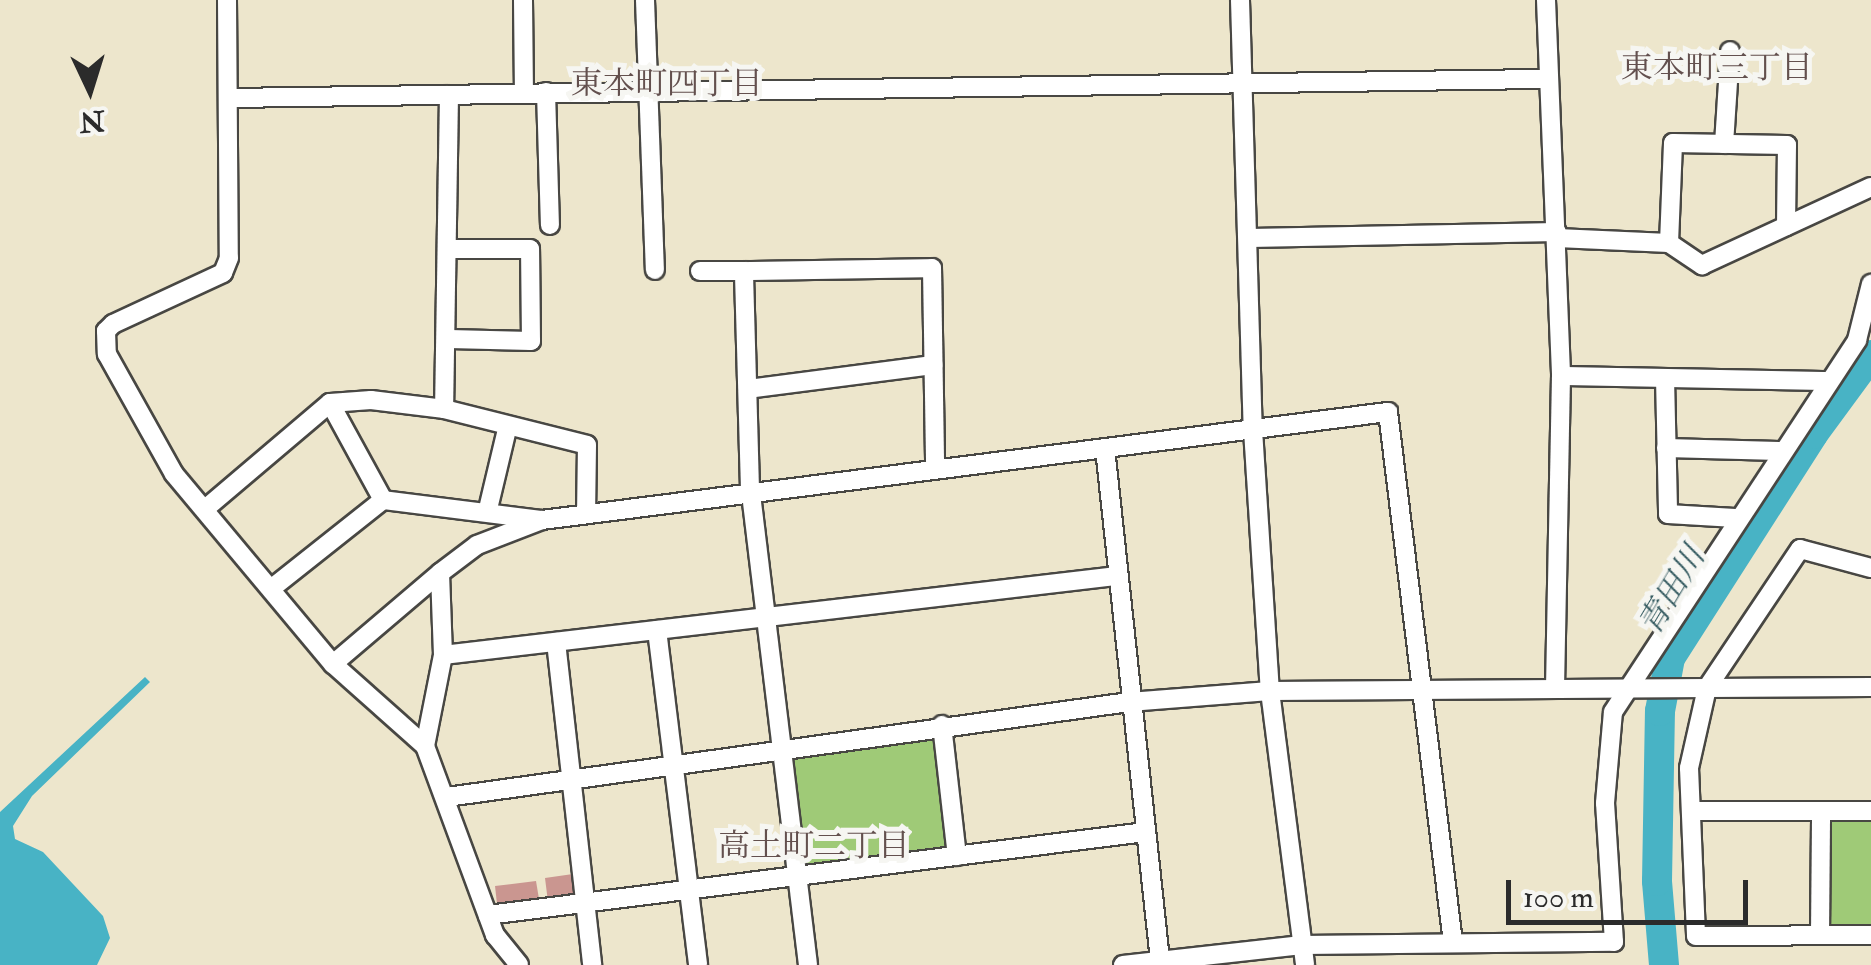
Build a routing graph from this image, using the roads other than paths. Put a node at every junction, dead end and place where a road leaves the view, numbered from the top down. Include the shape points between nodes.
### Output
1 (227, 0) edge
2 (523, 0) edge
3 (646, 0) edge
4 (1240, 0) edge
5 (1546, 0) edge
6 (1730, 51) dead end
7 (1547, 78) junction
8 (1242, 84) junction
9 (646, 90) junction
10 (524, 92) junction
11 (546, 92) junction
12 (450, 94) junction
13 (229, 98) junction
14 (1724, 144) junction
15 (1871, 187) edge
16 (550, 226) dead end
17 (1786, 226) junction
18 (1557, 235) junction
19 (1250, 238) junction
20 (1669, 243) junction
21 (450, 249) junction
22 (655, 270) dead end
23 (700, 271) dead end
24 (744, 271) junction
25 (1871, 284) edge
26 (449, 339) junction
27 (933, 365) junction
28 (1561, 376) junction
29 (1665, 378) junction
30 (1827, 381) junction
31 (748, 389) junction
32 (330, 404) junction
33 (444, 409) junction
34 (506, 429) junction
35 (1253, 430) junction
36 (1104, 448) junction
37 (1666, 448) junction
38 (1779, 451) junction
39 (935, 466) junction
40 (750, 489) junction
41 (383, 500) junction
42 (205, 509) junction
43 (488, 509) junction
44 (586, 512) junction
45 (1736, 518) junction
46 (542, 520) junction
47 (1871, 568) edge
48 (440, 572) junction
49 (1117, 576) junction
50 (272, 588) junction
51 (764, 618) junction
52 (658, 630) junction
53 (556, 642) junction
54 (443, 655) junction
55 (333, 664) junction
56 (1871, 687) edge
57 (1555, 688) junction
58 (1630, 688) junction
59 (1700, 689) junction
60 (1425, 690) junction
61 (1270, 691) junction
62 (1130, 702) junction
63 (942, 726) junction
64 (425, 746) junction
65 (782, 751) junction
66 (674, 765) junction
67 (572, 778) junction
68 (448, 797) junction
69 (1820, 811) junction
70 (1871, 811) edge
71 (1692, 812) junction
72 (1145, 832) junction
73 (957, 856) junction
74 (796, 878) junction
75 (690, 892) junction
76 (586, 906) junction
77 (488, 915) junction
78 (1820, 935) junction
79 (1871, 935) edge
80 (1453, 943) junction
81 (1302, 945) junction
82 (1160, 960) junction
83 (519, 965) edge
84 (592, 965) edge
85 (698, 965) edge
86 (808, 965) edge
87 (1123, 965) edge
88 (1305, 965) edge

1 - 13 street
2 - 10 street
3 - 9 street
4 - 8 street
5 - 7 street
6 - 14 street
7 - 8 street
7 - 18 street
8 - 9 street
8 - 19 street
9 - 11 street
9 - 22 street
10 - 11 street
10 - 12 street
11 - 16 street
12 - 13 street
12 - 21 street
13 - 42 street via 229,258 223,272 113,324 104,341 154,446
14 - 17 street via 1787,144
14 - 20 street via 1674,143
15 - 17 street
17 - 20 street via 1702,265
18 - 19 street
18 - 20 street
18 - 28 street
19 - 35 street
21 - 26 street
21 - 26 street via 530,250 531,341
23 - 24 street
24 - 27 street via 932,268
24 - 31 street
25 - 30 street via 1857,340
26 - 33 street
27 - 31 street
27 - 39 street
28 - 29 street
28 - 57 street
29 - 30 street
29 - 37 street
30 - 38 street
31 - 40 street
32 - 33 street via 371,400
32 - 41 street
32 - 42 street
33 - 34 street
34 - 43 street
34 - 44 street via 587,445
35 - 36 street
35 - 60 street via 1388,412
35 - 61 street
36 - 39 street
36 - 49 street
37 - 38 street
37 - 45 street via 1668,514
38 - 45 street
39 - 40 street
40 - 44 street
40 - 51 street
41 - 43 street
41 - 50 street
42 - 50 street
43 - 46 street
44 - 46 street
45 - 58 street
46 - 48 street via 478,545
47 - 59 street via 1800,549
48 - 54 street
48 - 55 street
49 - 51 street
49 - 62 street
50 - 55 street
51 - 52 street
51 - 65 street
52 - 53 street
52 - 66 street
53 - 54 street
53 - 67 street
54 - 64 street
55 - 64 street
56 - 59 street
57 - 58 street
57 - 60 street
58 - 59 street
58 - 80 street via 1606,763 1614,942
59 - 71 street via 1689,768
60 - 61 street
60 - 80 street
61 - 62 street
61 - 81 street
62 - 63 street
62 - 72 street
63 - 65 street
63 - 73 street
64 - 68 street
65 - 66 street
65 - 74 street
66 - 67 street
66 - 75 street
67 - 68 street
67 - 76 street
68 - 77 street
69 - 70 street
69 - 71 street
69 - 78 street
71 - 78 street via 1696,936
72 - 73 street
72 - 82 street
73 - 74 street
74 - 75 street
74 - 86 street
75 - 76 street
75 - 85 street
76 - 77 street
76 - 84 street
77 - 83 street
78 - 79 street
80 - 81 street
81 - 82 street
81 - 88 street
82 - 87 street

